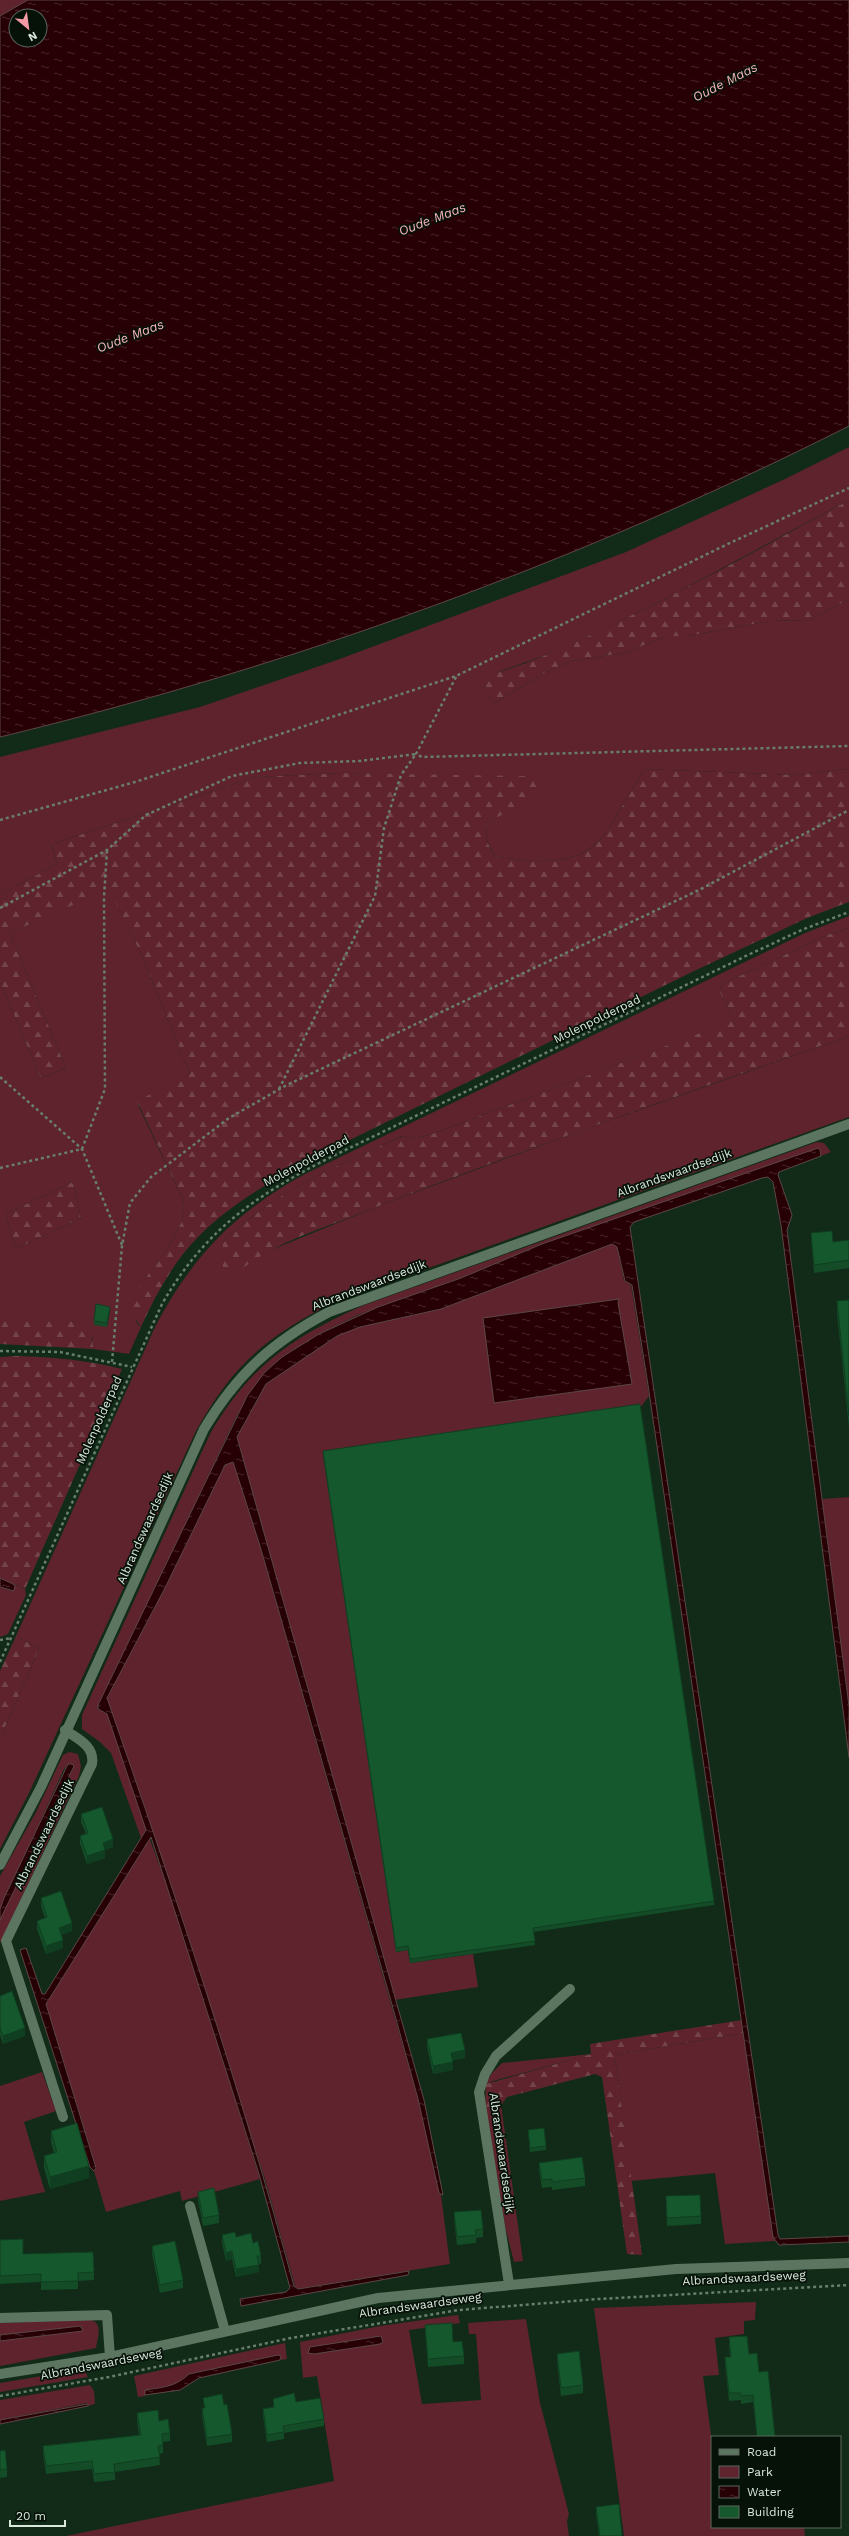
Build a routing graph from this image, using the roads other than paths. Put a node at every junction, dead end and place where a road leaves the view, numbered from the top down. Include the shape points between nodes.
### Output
1 (849, 1124) edge
2 (65, 1730) junction
3 (0, 1865) edge
4 (570, 1989) dead end
5 (63, 2117) dead end
6 (190, 2206) dead end
7 (849, 2263) edge
8 (509, 2284) junction
9 (0, 2318) edge
10 (225, 2331) junction
11 (110, 2357) junction
12 (0, 2374) edge

1 - 2 street, Albrandswaardsedijk via 329,1312 291,1333 269,1349 225,1395 204,1429
2 - 3 street, Albrandswaardsedijk via 24,1822
2 - 5 street, Albrandswaardsedijk via 89,1747 92,1752 92,1764 6,1941
4 - 8 street, Albrandswaardsedijk via 496,2056 485,2074 479,2092
6 - 10 street
7 - 8 street, Albrandswaardseweg via 676,2269
8 - 10 street, Albrandswaardseweg via 378,2298
9 - 11 street, Albrandswaardseweg via 106,2316
10 - 11 street, Albrandswaardseweg
11 - 12 street, Albrandswaardseweg

